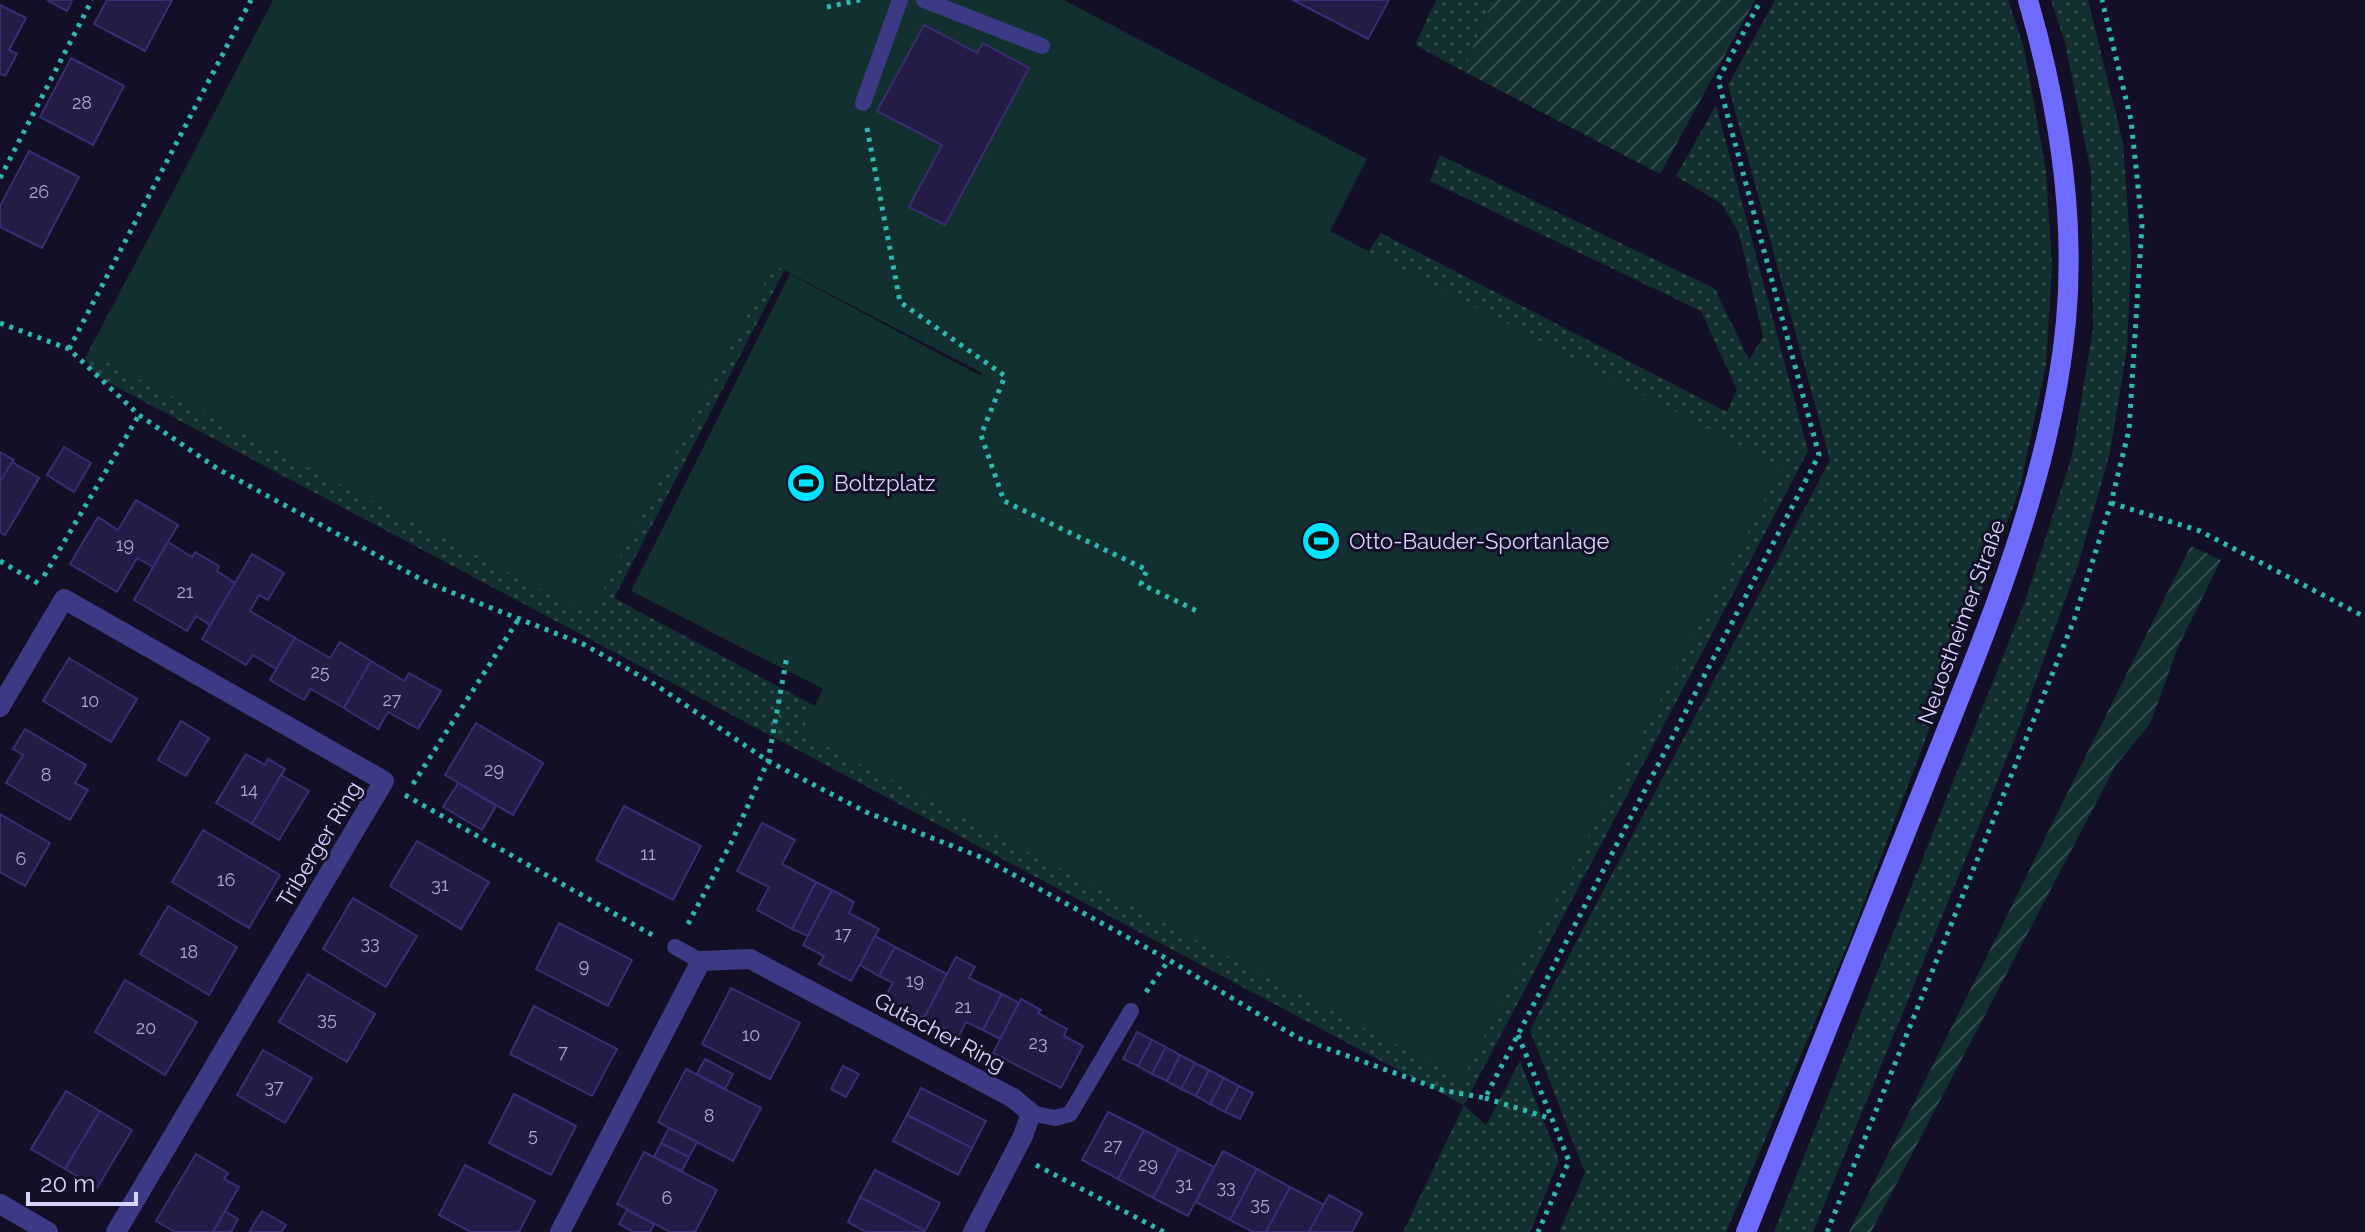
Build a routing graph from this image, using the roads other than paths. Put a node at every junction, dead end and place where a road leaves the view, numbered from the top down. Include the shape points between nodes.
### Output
1 (900, 0) edge
2 (924, 0) edge
3 (2028, 0) edge
4 (1042, 46) dead end
5 (863, 103) road end
6 (0, 707) edge
7 (675, 947) road end
8 (701, 961) junction
9 (1131, 1011) road end
10 (1031, 1113) junction
11 (0, 1204) edge
12 (48, 1232) edge
13 (116, 1232) edge
14 (560, 1232) edge
15 (973, 1232) edge
16 (1746, 1232) edge

1 - 5 lane
2 - 4 lane
3 - 16 main road, Neuostheimer Straße via 2046,62 2062,152 2069,232 2067,319 2044,454 1990,622
6 - 13 street, Triberger Ring via 64,599 384,781
7 - 8 lane
8 - 10 street, Gutacher Ring via 750,959 1013,1098
8 - 14 street
9 - 10 lane via 1070,1114 1055,1118
10 - 15 street
11 - 12 street

